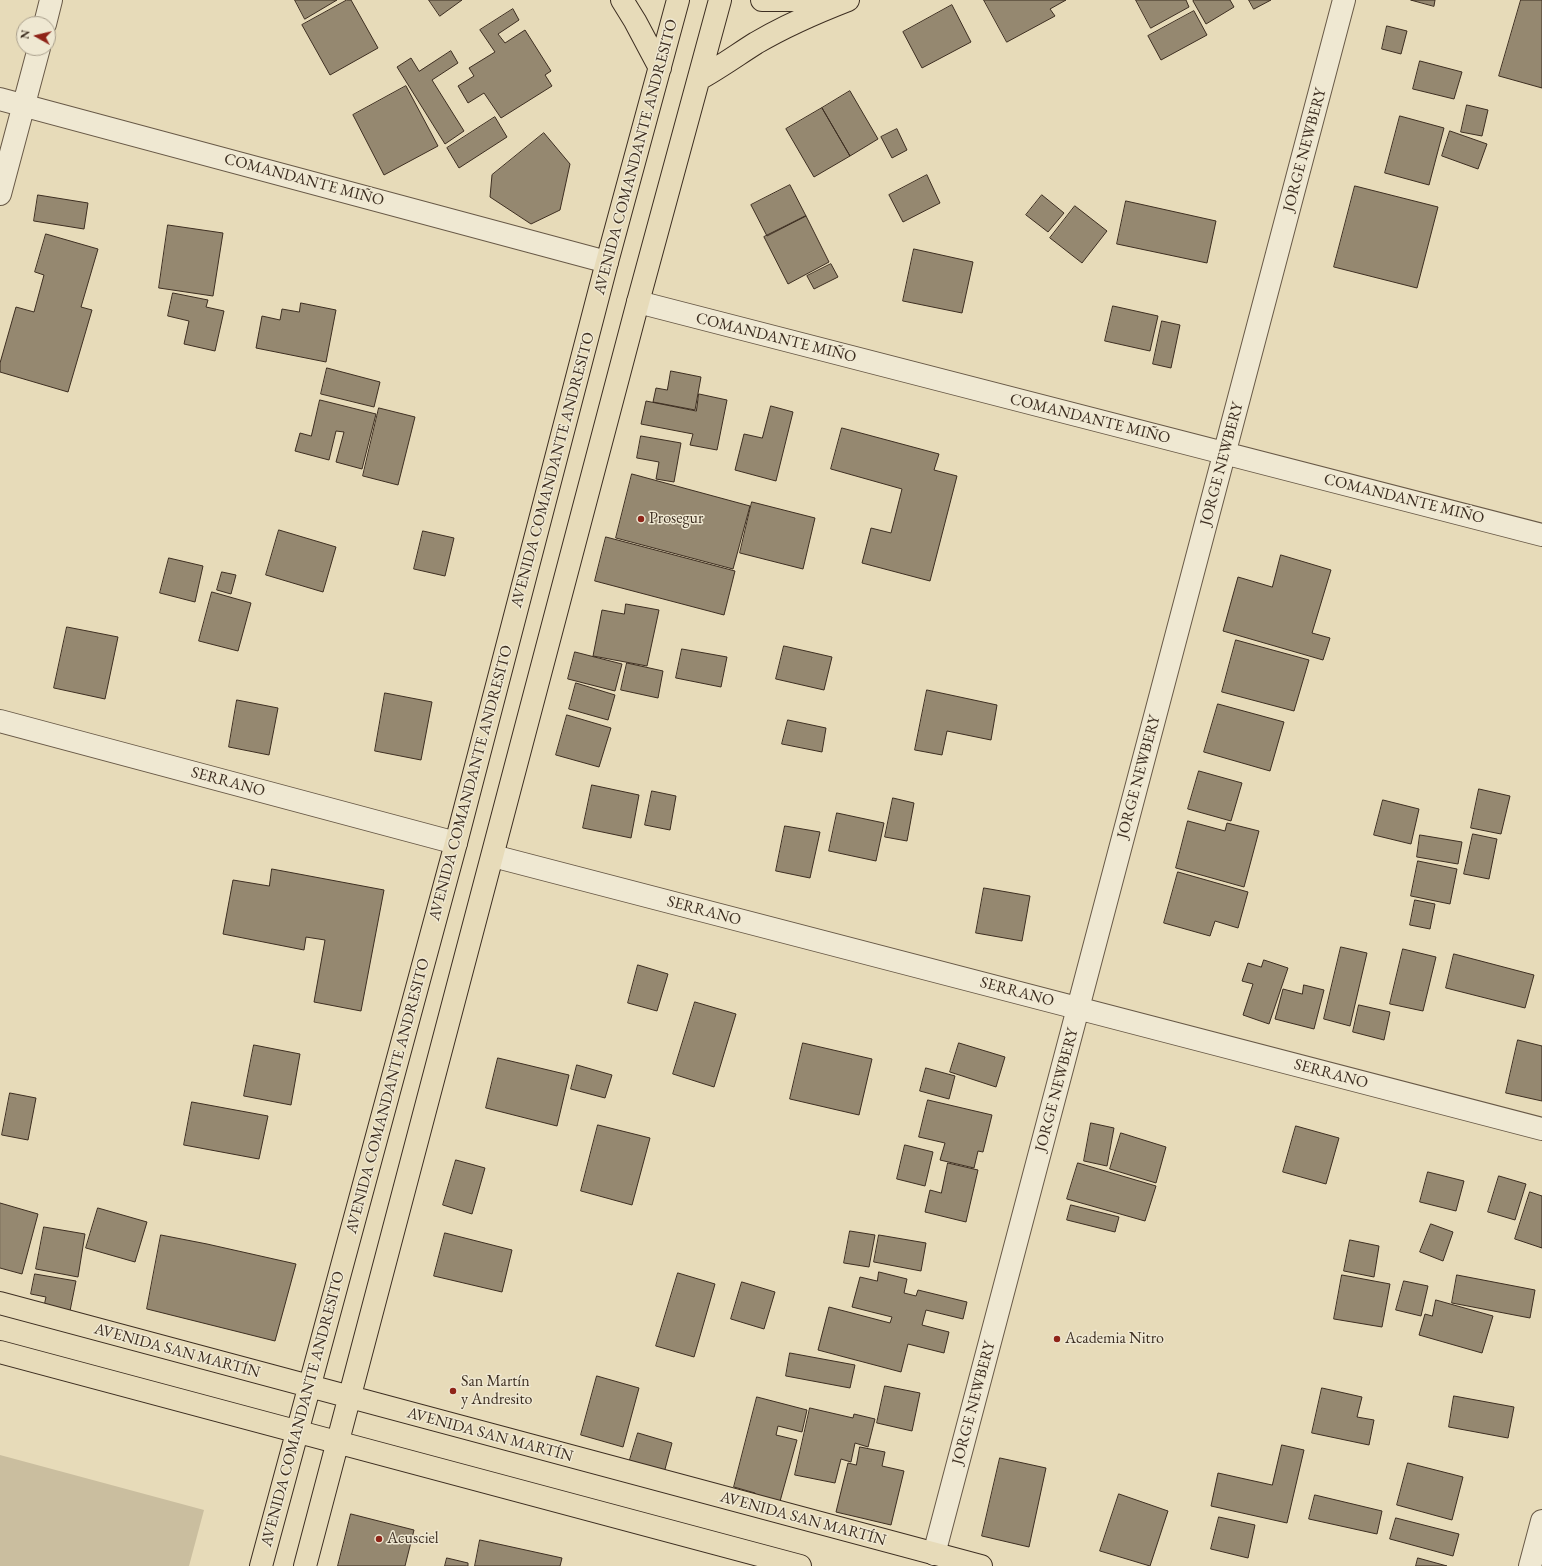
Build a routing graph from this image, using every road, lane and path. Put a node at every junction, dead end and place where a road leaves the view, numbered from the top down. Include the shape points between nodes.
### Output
1 (51, 0) edge
2 (622, 0) edge
3 (678, 0) edge
4 (720, 0) edge
5 (762, 0) edge
6 (808, 0) edge
7 (848, 0) edge
8 (1344, 0) edge
9 (47, 16) edge
10 (37, 56) edge
11 (660, 68) junction
12 (699, 79) junction
13 (0, 99) edge
14 (24, 105) junction
15 (0, 194) edge
16 (607, 262) junction
17 (638, 302) junction
18 (1225, 453) junction
19 (1542, 535) edge
20 (0, 721) edge
21 (456, 843) junction
22 (493, 856) junction
23 (1078, 1008) junction
24 (1542, 1129) edge
25 (0, 1303) edge
26 (0, 1352) edge
27 (309, 1386) junction
28 (349, 1397) junction
29 (297, 1432) junction
30 (337, 1442) junction
31 (1542, 1522) edge
32 (934, 1554) junction
33 (756, 1560) edge
34 (262, 1566) edge
35 (305, 1566) edge
36 (800, 1566) edge
37 (981, 1566) edge
38 (1530, 1566) edge

1 - 9 street
2 - 11 main road
3 - 11 main road, AVENIDA COMANDANTE ANDRESITO
4 - 12 main road
5 - 6 main road
7 - 12 main road via 814,13 756,43
8 - 18 street, JORGE NEWBERY
10 - 14 street
11 - 16 main road, AVENIDA COMANDANTE ANDRESITO
12 - 17 main road
13 - 14 street, COMANDANTE MIÑO
14 - 15 street
14 - 16 street, COMANDANTE MIÑO
16 - 21 main road, AVENIDA COMANDANTE ANDRESITO
17 - 18 street, COMANDANTE MIÑO
17 - 22 main road
18 - 19 street, COMANDANTE MIÑO
18 - 23 street, JORGE NEWBERY
20 - 21 street, SERRANO
21 - 27 main road, AVENIDA COMANDANTE ANDRESITO
22 - 23 street, SERRANO
22 - 28 main road
23 - 24 street, SERRANO
23 - 32 street, JORGE NEWBERY
25 - 27 main road, AVENIDA SAN MARTÍN
26 - 29 main road
27 - 28 main road, AVENIDA SAN MARTÍN
27 - 29 main road, AVENIDA COMANDANTE ANDRESITO
28 - 30 main road
28 - 32 main road, AVENIDA SAN MARTÍN
29 - 30 main road
29 - 34 main road, AVENIDA COMANDANTE ANDRESITO
30 - 33 main road
30 - 35 main road
31 - 38 street
32 - 37 main road, AVENIDA SAN MARTÍN
33 - 36 main road

